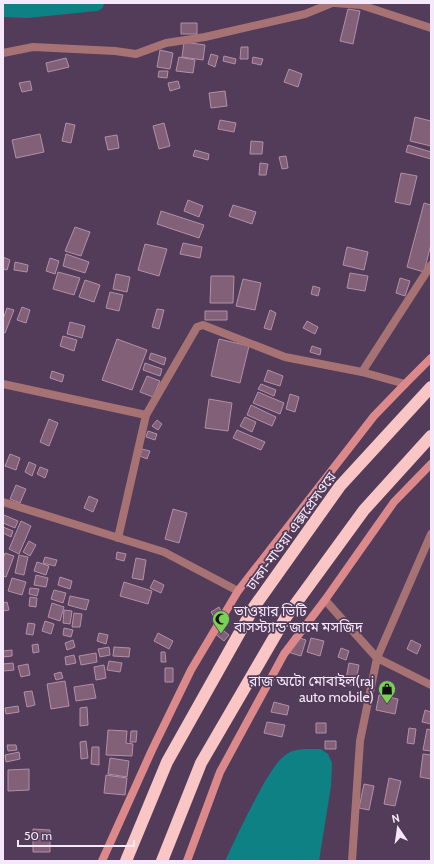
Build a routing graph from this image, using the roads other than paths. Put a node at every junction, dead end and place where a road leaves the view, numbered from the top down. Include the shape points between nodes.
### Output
1 (333, 3) edge
2 (431, 28) edge
3 (3, 53) edge
4 (431, 265) edge
5 (431, 358) edge
6 (362, 372) junction
7 (3, 384) edge
8 (405, 384) junction
9 (431, 386) edge
10 (146, 416) junction
11 (431, 436) edge
12 (431, 464) edge
13 (3, 502) edge
14 (431, 534) edge
15 (118, 538) junction
16 (238, 591) junction
17 (325, 600) junction
18 (377, 658) junction
19 (431, 684) edge
20 (102, 861) edge
21 (126, 861) edge
22 (162, 861) edge
23 (187, 861) edge
24 (352, 861) edge

1 - 2 street via 361,5
1 - 3 street via 304,14 205,38 166,43 136,54 33,48
4 - 6 street
5 - 8 street
6 - 8 street
6 - 10 street via 285,356 203,325 197,327
7 - 10 street
8 - 16 street via 374,416
9 - 21 highway, ঢাকা-মাওয়া এক্সপ্রেসওয়ে via 340,486 254,607 167,762
10 - 15 street
11 - 22 highway via 364,510 286,617 201,763
12 - 17 street via 394,502
13 - 15 street
14 - 18 street
15 - 16 street via 164,552
16 - 20 street via 190,670
17 - 18 street
17 - 23 street via 284,654 220,772
18 - 19 street
18 - 24 street via 360,741

